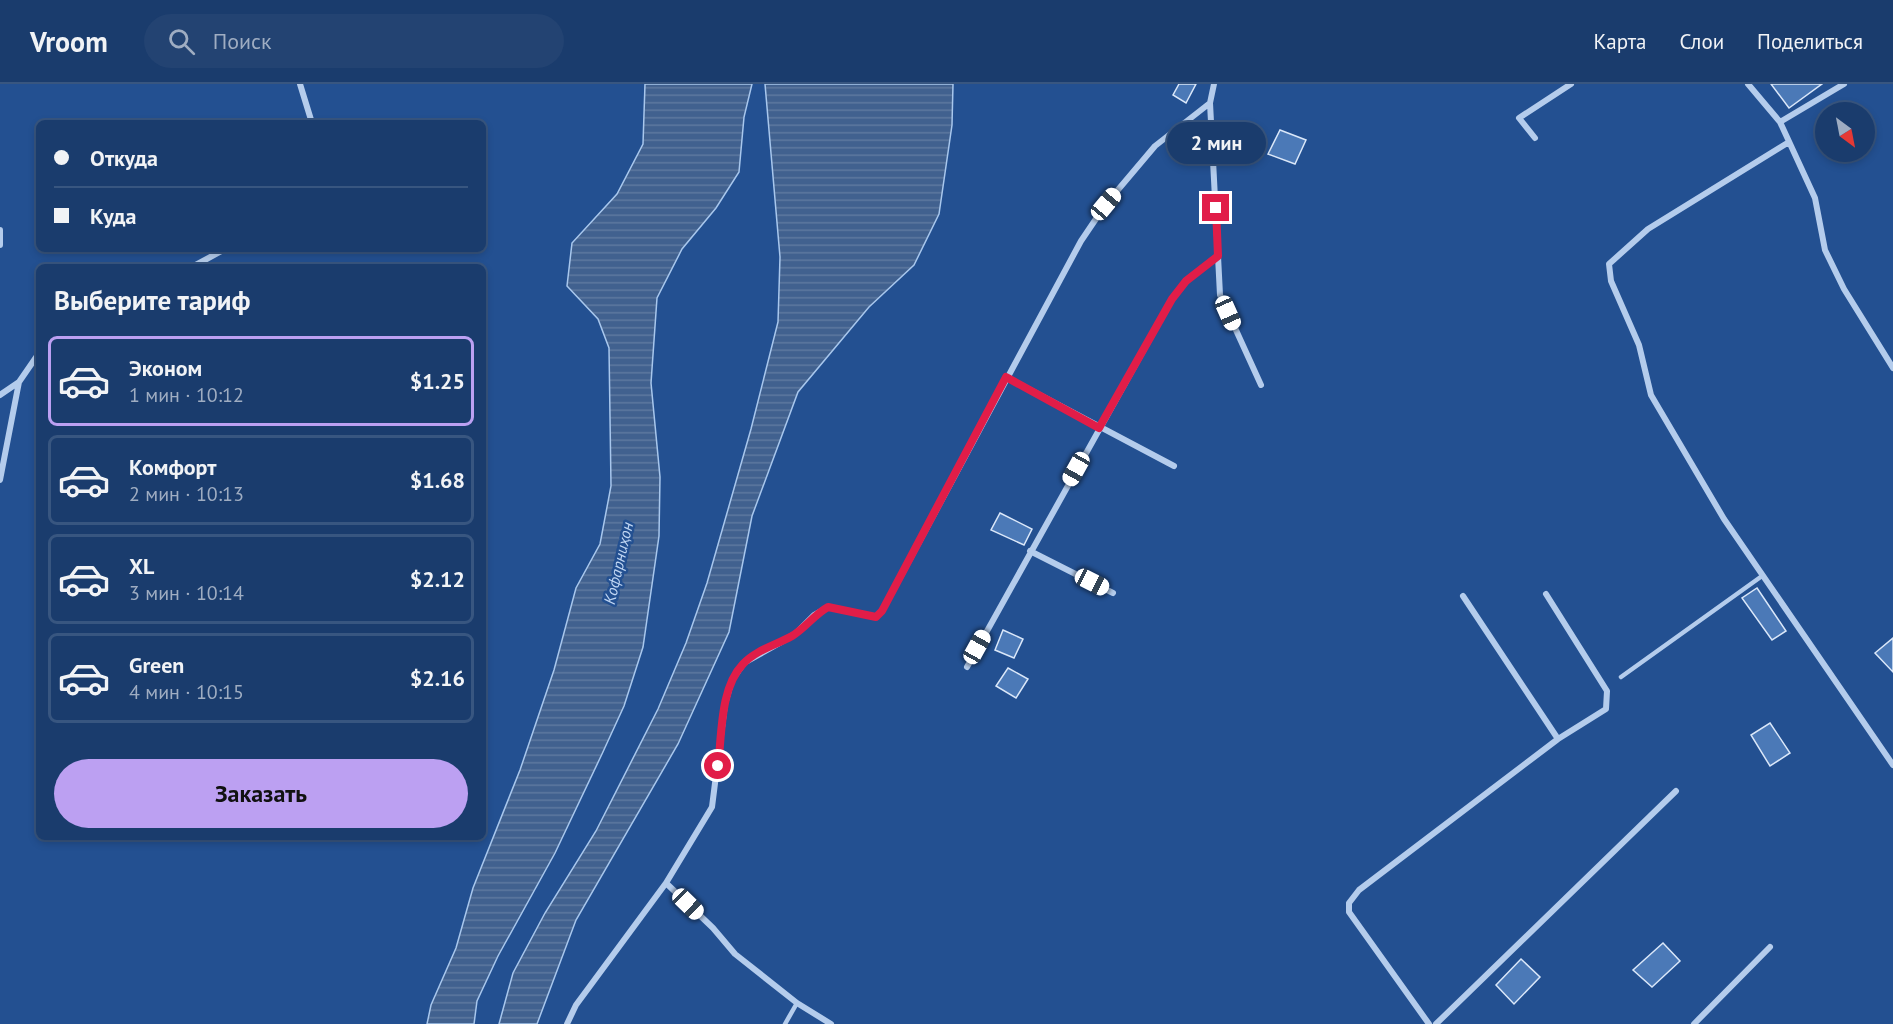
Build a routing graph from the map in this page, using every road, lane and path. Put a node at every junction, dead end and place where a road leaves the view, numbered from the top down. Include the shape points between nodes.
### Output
1 (300, 84) edge
2 (1214, 84) edge
3 (1571, 84) edge
4 (1749, 84) edge
5 (1844, 84) edge
6 (1210, 103) junction
7 (311, 120) edge
8 (1780, 122) junction
9 (1535, 138) dead end
10 (1789, 142) junction
11 (0, 230) edge
12 (0, 245) edge
13 (220, 252) edge
14 (1218, 256) junction
15 (198, 264) edge
16 (36, 357) edge
17 (1893, 368) edge
18 (1006, 377) junction
19 (19, 382) junction
20 (1261, 385) dead end
21 (0, 395) edge
22 (1099, 428) junction
23 (1174, 466) dead end
24 (0, 480) edge
25 (1030, 551) junction
26 (1762, 576) junction
27 (1113, 592) dead end
28 (1546, 594) dead end
29 (1463, 596) dead end
30 (967, 667) dead end
31 (1620, 677) dead end
32 (1558, 739) junction
33 (1893, 765) edge
34 (1676, 791) dead end
35 (666, 883) junction
36 (1770, 947) dead end
37 (797, 1003) junction
38 (567, 1024) edge
39 (785, 1024) edge
40 (831, 1024) edge
41 (1429, 1024) edge
42 (1436, 1024) edge
43 (1694, 1024) edge

1 - 7 street
2 - 6 street
3 - 9 street via 1519,118
4 - 8 street
5 - 8 street
6 - 14 street
6 - 18 street via 1155,146 1106,204 1080,241
8 - 10 street
10 - 17 street via 1815,198 1826,250 1844,289
10 - 26 street via 1648,229 1609,264 1611,281 1639,345 1651,395 1718,510
11 - 12 street
13 - 15 street
14 - 20 street via 1220,295
14 - 22 street via 1186,281 1172,299
16 - 19 street
18 - 22 street
18 - 35 street via 882,611 876,617 828,607 794,635 744,663 732,680 725,704 712,807
19 - 21 street
19 - 24 street
22 - 23 street
22 - 25 street
25 - 27 street
25 - 30 street
26 - 31 lane
26 - 33 street
28 - 32 street via 1607,691 1608,700 1606,709 1595,718
29 - 32 street
32 - 41 street via 1351,897 1349,912
34 - 42 street
35 - 37 street via 735,954
35 - 38 street via 576,1005
36 - 43 street
37 - 39 lane
37 - 40 street

